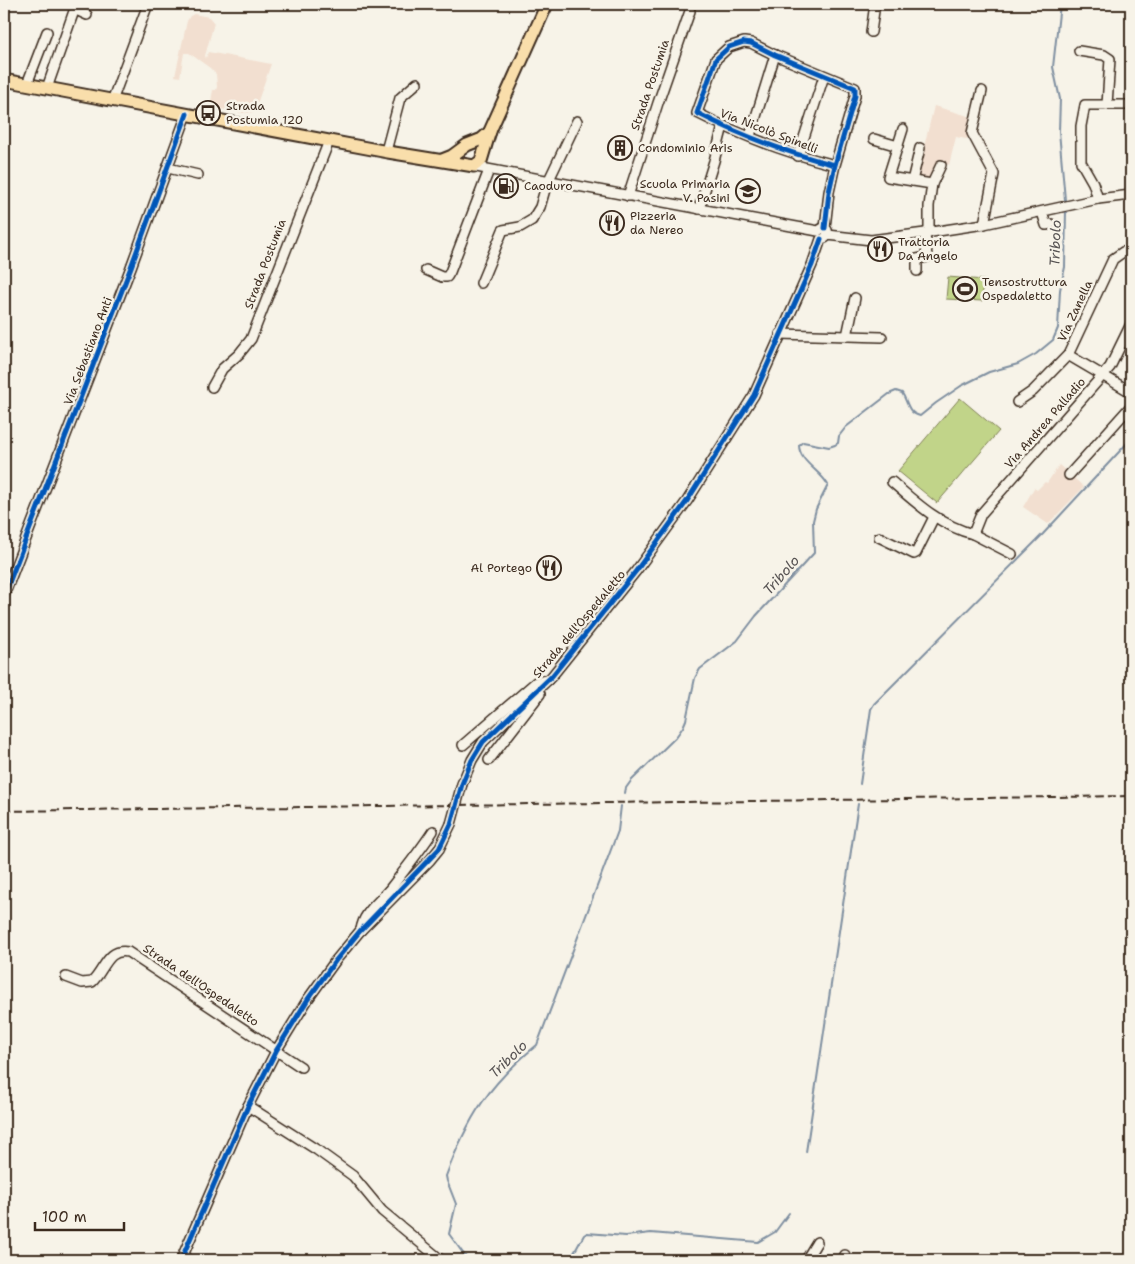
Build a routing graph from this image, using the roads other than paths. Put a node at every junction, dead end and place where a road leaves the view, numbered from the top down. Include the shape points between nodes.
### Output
1 (148, 4) edge
2 (547, 4) edge
3 (875, 4) edge
4 (690, 11) dead end
5 (87, 15) dead end
6 (48, 32) dead end
7 (871, 32) dead end
8 (1079, 52) dead end
9 (775, 55) junction
10 (824, 76) junction
11 (4, 80) edge
12 (417, 83) dead end
13 (27, 84) junction
14 (47, 88) junction
15 (982, 91) dead end
16 (112, 101) junction
17 (1107, 105) junction
18 (1128, 105) dead end
19 (188, 114) junction
20 (577, 121) dead end
21 (723, 126) junction
22 (903, 129) dead end
23 (490, 131) junction
24 (750, 136) junction
25 (874, 139) dead end
26 (328, 141) junction
27 (467, 146) junction
28 (898, 146) junction
29 (920, 148) dead end
30 (386, 152) junction
31 (482, 156) junction
32 (798, 156) junction
33 (440, 160) junction
34 (468, 165) junction
35 (835, 165) junction
36 (941, 165) dead end
37 (168, 168) junction
38 (491, 170) junction
39 (198, 175) dead end
40 (912, 181) junction
41 (549, 182) junction
42 (932, 184) junction
43 (1131, 195) edge
44 (628, 196) junction
45 (1098, 199) junction
46 (699, 210) junction
47 (1042, 212) junction
48 (984, 224) junction
49 (1048, 228) dead end
50 (823, 233) junction
51 (927, 233) junction
52 (1131, 251) edge
53 (426, 270) dead end
54 (917, 271) dead end
55 (481, 283) dead end
56 (855, 298) dead end
57 (1131, 324) edge
58 (780, 334) junction
59 (847, 336) junction
60 (882, 337) dead end
61 (1068, 355) junction
62 (1103, 376) junction
63 (212, 387) dead end
64 (1131, 392) edge
65 (1017, 402) dead end
66 (1131, 406) edge
67 (1069, 475) dead end
68 (892, 482) dead end
69 (934, 517) junction
70 (972, 534) junction
71 (879, 537) dead end
72 (1012, 554) dead end
73 (5, 594) edge
74 (546, 682) junction
75 (463, 745) dead end
76 (489, 760) dead end
77 (433, 830) dead end
78 (360, 931) junction
79 (66, 977) dead end
80 (276, 1051) junction
81 (301, 1066) dead end
82 (248, 1106) junction
83 (817, 1242) dead end
84 (181, 1260) edge
85 (441, 1260) edge
86 (806, 1260) edge

1 - 16 street
2 - 23 main road
3 - 7 street
4 - 44 street, Strada Postumia
5 - 14 street via 74,11
6 - 13 street
8 - 17 street via 1104,55 1110,59
9 - 10 street
9 - 21 street, Via Nicolò Spinelli via 744,42 728,47 716,59 696,113
9 - 24 street
10 - 32 street
10 - 35 street, Strada dell'Ospedaletto via 854,87 856,91
11 - 13 main road
12 - 30 street via 400,98
13 - 14 main road
14 - 16 main road
15 - 48 street via 972,133 994,174
16 - 19 main road
17 - 18 street
17 - 45 street via 1085,105 1081,126 1081,162 1093,182
19 - 26 main road
19 - 37 street, Via Sebastiano Anti
20 - 41 street
21 - 24 street, Via Nicolò Spinelli
21 - 46 street
22 - 28 street
23 - 27 main road
23 - 31 main road
24 - 32 street, Via Nicolò Spinelli
25 - 28 street
26 - 30 main road
26 - 63 street, Strada Postumia via 251,339 222,369
27 - 31 main road via 478,146
27 - 33 main road
27 - 34 main road via 460,158
28 - 40 street via 888,178
29 - 40 street
30 - 33 main road
31 - 34 main road via 479,163
31 - 38 street
32 - 35 street, Via Nicolò Spinelli
33 - 34 main road
34 - 38 street
35 - 50 street, Strada dell'Ospedaletto
36 - 42 street
37 - 39 street
37 - 73 street, Via Sebastiano Anti
38 - 41 street
38 - 53 street via 450,272 442,277
40 - 42 street
41 - 44 street
41 - 55 street via 532,220 520,227 502,230
42 - 51 street
43 - 45 street
44 - 46 street
45 - 47 street
46 - 50 street
47 - 48 street
47 - 49 street
48 - 51 street
50 - 51 street via 871,240
50 - 58 street, Strada dell'Ospedaletto
51 - 54 street via 927,257 917,259
52 - 61 street, Via Zanella via 1113,259
56 - 59 street
57 - 62 street, Via Andrea Palladio
58 - 59 street
58 - 74 street, Strada dell'Ospedaletto via 754,394 687,501 636,571
59 - 60 street
61 - 62 street
61 - 65 street, Via Zanella via 1033,391
62 - 64 street
62 - 70 street, Via Andrea Palladio via 981,514
66 - 67 street
68 - 69 street
69 - 70 street
69 - 71 street via 914,554
70 - 72 street
74 - 75 street, Strada dell'Ospedaletto via 536,682
74 - 76 street, Strada dell'Ospedaletto
74 - 78 street, Strada dell'Ospedaletto, bridge via 483,742 462,784 451,824 439,849
77 - 78 street, Strada dell'Ospedaletto via 365,915
78 - 80 street, Strada dell'Ospedaletto via 308,999
79 - 80 street, Strada dell'Ospedaletto via 82,984 92,982 113,954 128,952
80 - 81 street, Strada dell'Ospedaletto
80 - 82 street, Strada dell'Ospedaletto
82 - 84 street, Strada dell'Ospedaletto
82 - 85 street via 353,1176 382,1210
83 - 86 street

